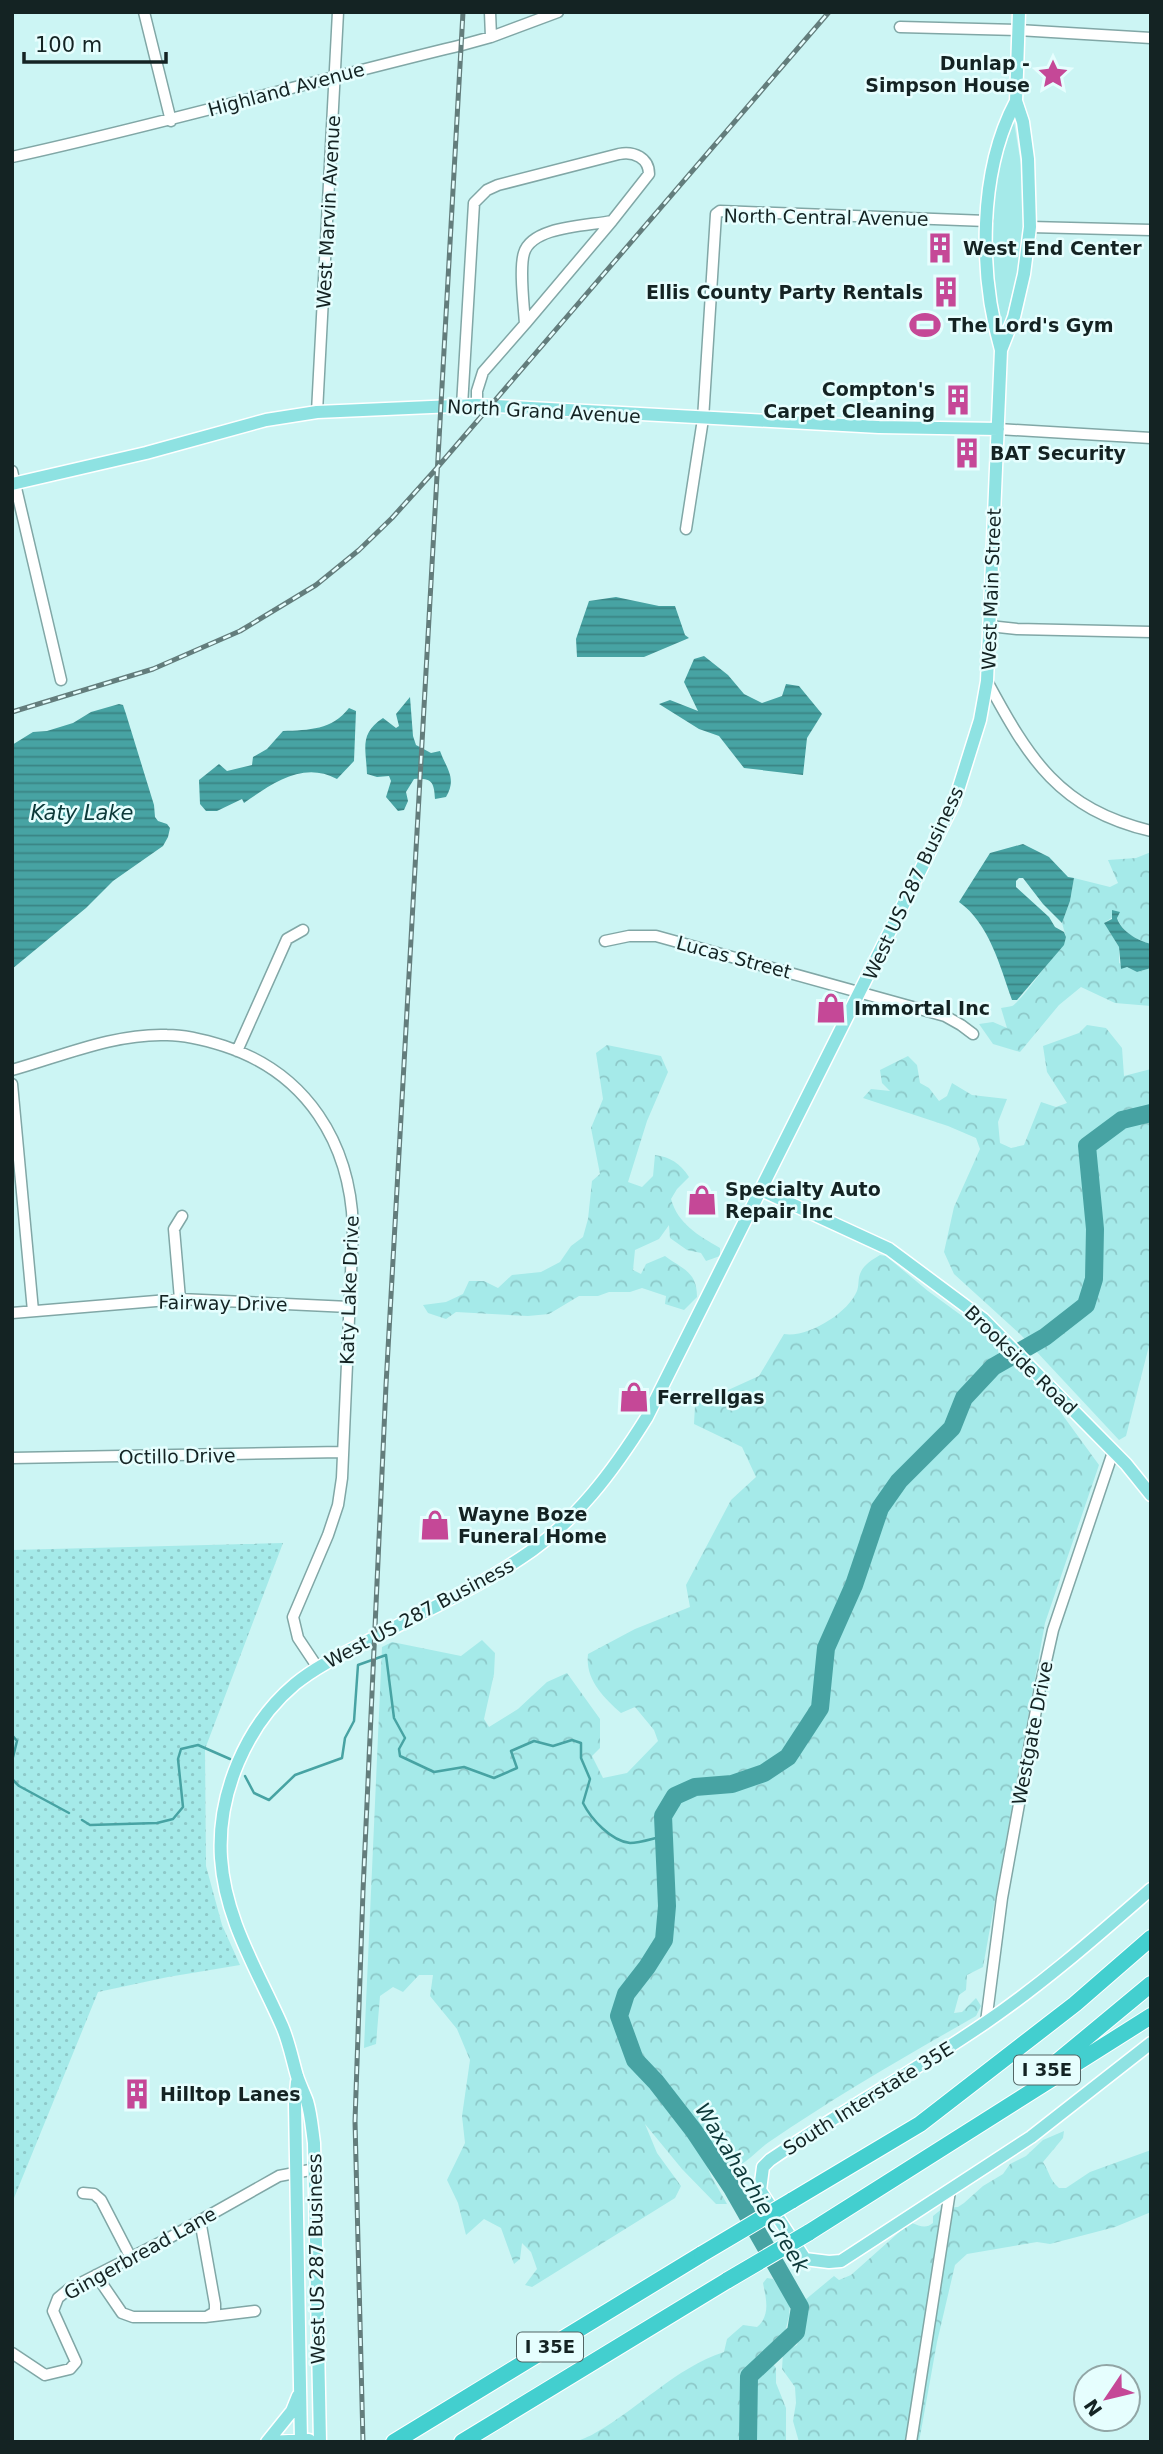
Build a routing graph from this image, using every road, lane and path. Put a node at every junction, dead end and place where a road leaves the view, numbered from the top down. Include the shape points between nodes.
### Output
1 (144, 12) edge
2 (338, 12) edge
3 (490, 12) edge
4 (558, 12) edge
5 (1019, 12) edge
6 (900, 27) dead end
7 (1018, 30) junction
8 (491, 37) junction
9 (1151, 38) edge
10 (336, 76) junction
11 (1016, 101) junction
12 (171, 121) junction
13 (12, 157) edge
14 (987, 221) junction
15 (612, 222) junction
16 (1030, 227) junction
17 (1151, 230) edge
18 (525, 324) junction
19 (1001, 350) junction
20 (477, 405) junction
21 (462, 406) junction
22 (317, 412) junction
23 (704, 419) junction
24 (999, 429) junction
25 (1151, 438) edge
26 (13, 479) edge
27 (687, 529) dead end
28 (989, 626) junction
29 (1151, 632) edge
30 (61, 680) dead end
31 (987, 681) junction
32 (1151, 831) edge
33 (303, 930) dead end
34 (605, 941) dead end
35 (861, 991) junction
36 (973, 1034) dead end
37 (237, 1051) junction
38 (12, 1070) edge
39 (12, 1084) edge
40 (761, 1189) junction
41 (182, 1216) dead end
42 (180, 1299) junction
43 (349, 1307) junction
44 (33, 1311) junction
45 (12, 1312) edge
46 (342, 1452) junction
47 (1114, 1452) junction
48 (12, 1458) edge
49 (1151, 1495) edge
50 (318, 1668) junction
51 (1151, 1889) edge
52 (1151, 1924) edge
53 (1151, 1938) edge
54 (1151, 1984) edge
55 (1075, 2004) junction
56 (1151, 2016) edge
57 (986, 2022) junction
58 (1151, 2043) edge
59 (297, 2078) junction
60 (939, 2150) junction
61 (315, 2169) junction
62 (298, 2171) junction
63 (950, 2191) junction
64 (83, 2193) dead end
65 (200, 2220) junction
66 (131, 2258) junction
67 (96, 2275) junction
68 (255, 2311) dead end
69 (205, 2317) junction
70 (12, 2354) edge
71 (300, 2385) junction
72 (277, 2441) edge
73 (300, 2441) edge
74 (320, 2441) edge
75 (396, 2441) edge
76 (268, 2442) edge
77 (462, 2442) edge
78 (911, 2442) edge

1 - 12 street
2 - 10 street, West Marvin Avenue
3 - 8 street
4 - 8 street, Highland Avenue
5 - 7 main road, West Main Street
6 - 7 street
7 - 9 street
7 - 11 main road, West Main Street
8 - 10 street, Highland Avenue
10 - 12 street, Highland Avenue
10 - 22 street, West Marvin Avenue
11 - 14 main road, West Main Street via 999,142
11 - 16 main road, West Main Street via 1028,159
12 - 13 street, Highland Avenue
14 - 19 main road, West Main Street via 988,279
14 - 23 street, North Central Avenue via 720,211 714,217
15 - 18 street
15 - 18 street via 542,233 529,242 523,260
15 - 21 street via 649,174 644,160 629,152 498,185 474,203
16 - 17 street
16 - 19 main road, West Main Street via 1014,317
18 - 20 street via 483,372
19 - 24 main road, West Main Street
20 - 21 main road, North Grand Avenue
20 - 23 main road, North Grand Avenue
21 - 22 main road, North Grand Avenue
22 - 26 main road, North Grand Avenue
23 - 24 main road, North Grand Avenue
23 - 27 street
24 - 25 street
24 - 28 main road, West Main Street
26 - 30 street
28 - 29 street
28 - 31 main road, West Main Street
31 - 32 street, West Main Street via 1023,745 1051,778 1096,812
31 - 35 main road, West US 287 Business via 954,803
33 - 37 street via 287,939
34 - 35 street, Lucas Street via 656,936
35 - 36 street, Lucas Street via 945,1016
35 - 40 main road, West US 287 Business
37 - 38 street, Katy Lake Drive via 199,1038 166,1034 108,1042
37 - 43 street, Katy Lake Drive via 253,1057 300,1092 332,1138 352,1199
39 - 44 street
40 - 47 main road, Brookside Road via 889,1249 967,1306
40 - 50 main road, West US 287 Business via 647,1417 589,1497 524,1556
41 - 42 street via 174,1228
42 - 43 street, Fairway Drive
42 - 44 street, Fairway Drive
43 - 46 street, Katy Lake Drive
44 - 45 street, Fairway Drive
46 - 48 street, Octillo Drive
46 - 50 street, Katy Lake Drive via 338,1505 293,1617 298,1638
47 - 49 main road, Brookside Road
47 - 57 street, Westgate Drive via 1053,1630 1004,1884
50 - 59 main road, West US 287 Business via 282,1696 260,1722 232,1778 221,1840 232,1915 286,2036
51 - 57 main road, South Interstate 35E via 1068,1963
52 - 55 highway via 1091,1980
53 - 55 highway, I 35E
54 - 60 highway, I 35E via 1042,2074
55 - 75 highway, I 35E, bridge via 920,2124
56 - 60 highway
57 - 63 main road, South Interstate 35E via 770,2160 760,2181 767,2202 800,2254 805,2259 830,2262 841,2261
58 - 63 main road, South Interstate 35E via 1031,2137
59 - 61 main road, West US 287 Business via 308,2103
59 - 62 main road, West US 287 Business
60 - 77 highway, I 35E, bridge
61 - 62 street, Gingerbread Lane
61 - 74 main road, West US 287 Business
62 - 65 street, Gingerbread Lane via 279,2176
62 - 71 main road, West US 287 Business
63 - 78 street
64 - 66 street via 101,2200
65 - 66 street, Gingerbread Lane
65 - 69 street via 215,2304 215,2312
66 - 67 street, Gingerbread Lane
67 - 69 street via 122,2313
67 - 70 street, Gingerbread Lane via 69,2289 54,2304 75,2365 46,2375
68 - 69 street
71 - 73 main road, West US 287 Business
71 - 76 main road via 292,2411
72 - 73 main road
72 - 76 main road
73 - 74 main road

